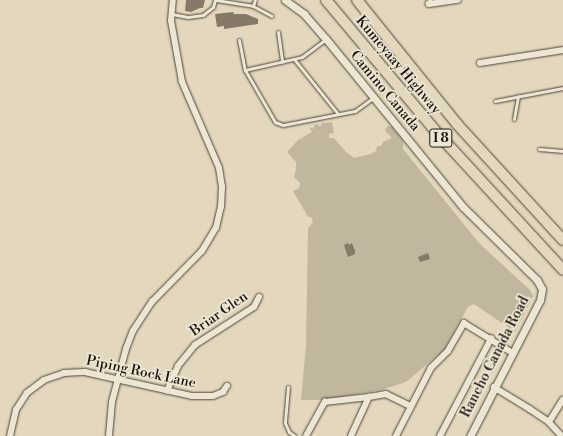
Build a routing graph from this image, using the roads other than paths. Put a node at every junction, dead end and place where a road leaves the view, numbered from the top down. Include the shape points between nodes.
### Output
1 (173, 0) edge
2 (216, 0) edge
3 (255, 0) edge
4 (286, 0) edge
5 (326, 0) edge
6 (357, 0) edge
7 (458, 0) edge
8 (431, 3) dead end
9 (253, 6) junction
10 (172, 14) junction
11 (272, 16) dead end
12 (278, 32) dead end
13 (326, 39) junction
14 (239, 40) dead end
15 (563, 50) edge
16 (294, 59) junction
17 (282, 62) junction
18 (480, 63) dead end
19 (245, 70) junction
20 (563, 88) edge
21 (518, 96) junction
22 (374, 98) junction
23 (495, 101) dead end
24 (338, 114) junction
25 (514, 119) dead end
26 (539, 149) dead end
27 (563, 151) edge
28 (563, 240) edge
29 (563, 270) edge
30 (542, 289) joint
31 (260, 297) dead end
32 (491, 339) junction
33 (513, 353) junction
34 (117, 380) junction
35 (227, 386) dead end
36 (288, 387) dead end
37 (494, 387) junction
38 (167, 391) junction
39 (369, 397) junction
40 (563, 400) edge
41 (411, 406) junction
42 (549, 422) junction
43 (10, 436) edge
44 (109, 436) edge
45 (295, 436) edge
46 (306, 436) edge
47 (351, 436) edge
48 (396, 436) edge
49 (440, 436) edge
50 (470, 436) edge
51 (562, 436) edge

1 - 10 street
2 - 9 lane
2 - 10 lane via 213,7 203,15 188,17
3 - 9 lane
4 - 13 street, Camino Canada via 304,14
5 - 29 highway, Kumeyaay Highway / I 8 via 438,135
6 - 28 highway, Kumeyaay Highway / I 8 via 457,124
7 - 8 street via 429,4
9 - 11 lane
10 - 34 street via 174,42 182,82 219,168 222,187 221,207 216,228 202,251 152,302 139,320 126,349
12 - 17 lane
13 - 16 lane via 302,58
13 - 22 street, Camino Canada
14 - 19 lane
15 - 18 street
16 - 17 lane
16 - 24 lane
17 - 19 lane
19 - 24 lane via 275,122 283,125
20 - 21 lane
21 - 23 lane
21 - 25 lane
22 - 24 lane via 355,111
22 - 30 street, Camino Canada via 463,206 538,280
26 - 27 lane
30 - 33 street, Rancho Canada Road via 540,300
31 - 38 street, Briar Glen via 252,308 194,345 178,366
32 - 33 street
32 - 41 street via 464,323 448,351 431,368
32 - 49 street
33 - 37 street, Rancho Canada Road
34 - 38 street, Piping Rock Lane
34 - 43 street, Piping Rock Lane via 78,372 64,373 44,380 32,388 19,404 13,417
34 - 44 street via 110,412
35 - 38 street, Piping Rock Lane via 218,394 207,396 186,396
36 - 45 lane via 284,423
37 - 42 street
37 - 50 street, Rancho Canada Road
39 - 41 street via 386,394
39 - 46 street via 325,402
39 - 47 street
40 - 42 street
41 - 48 street
42 - 51 street

